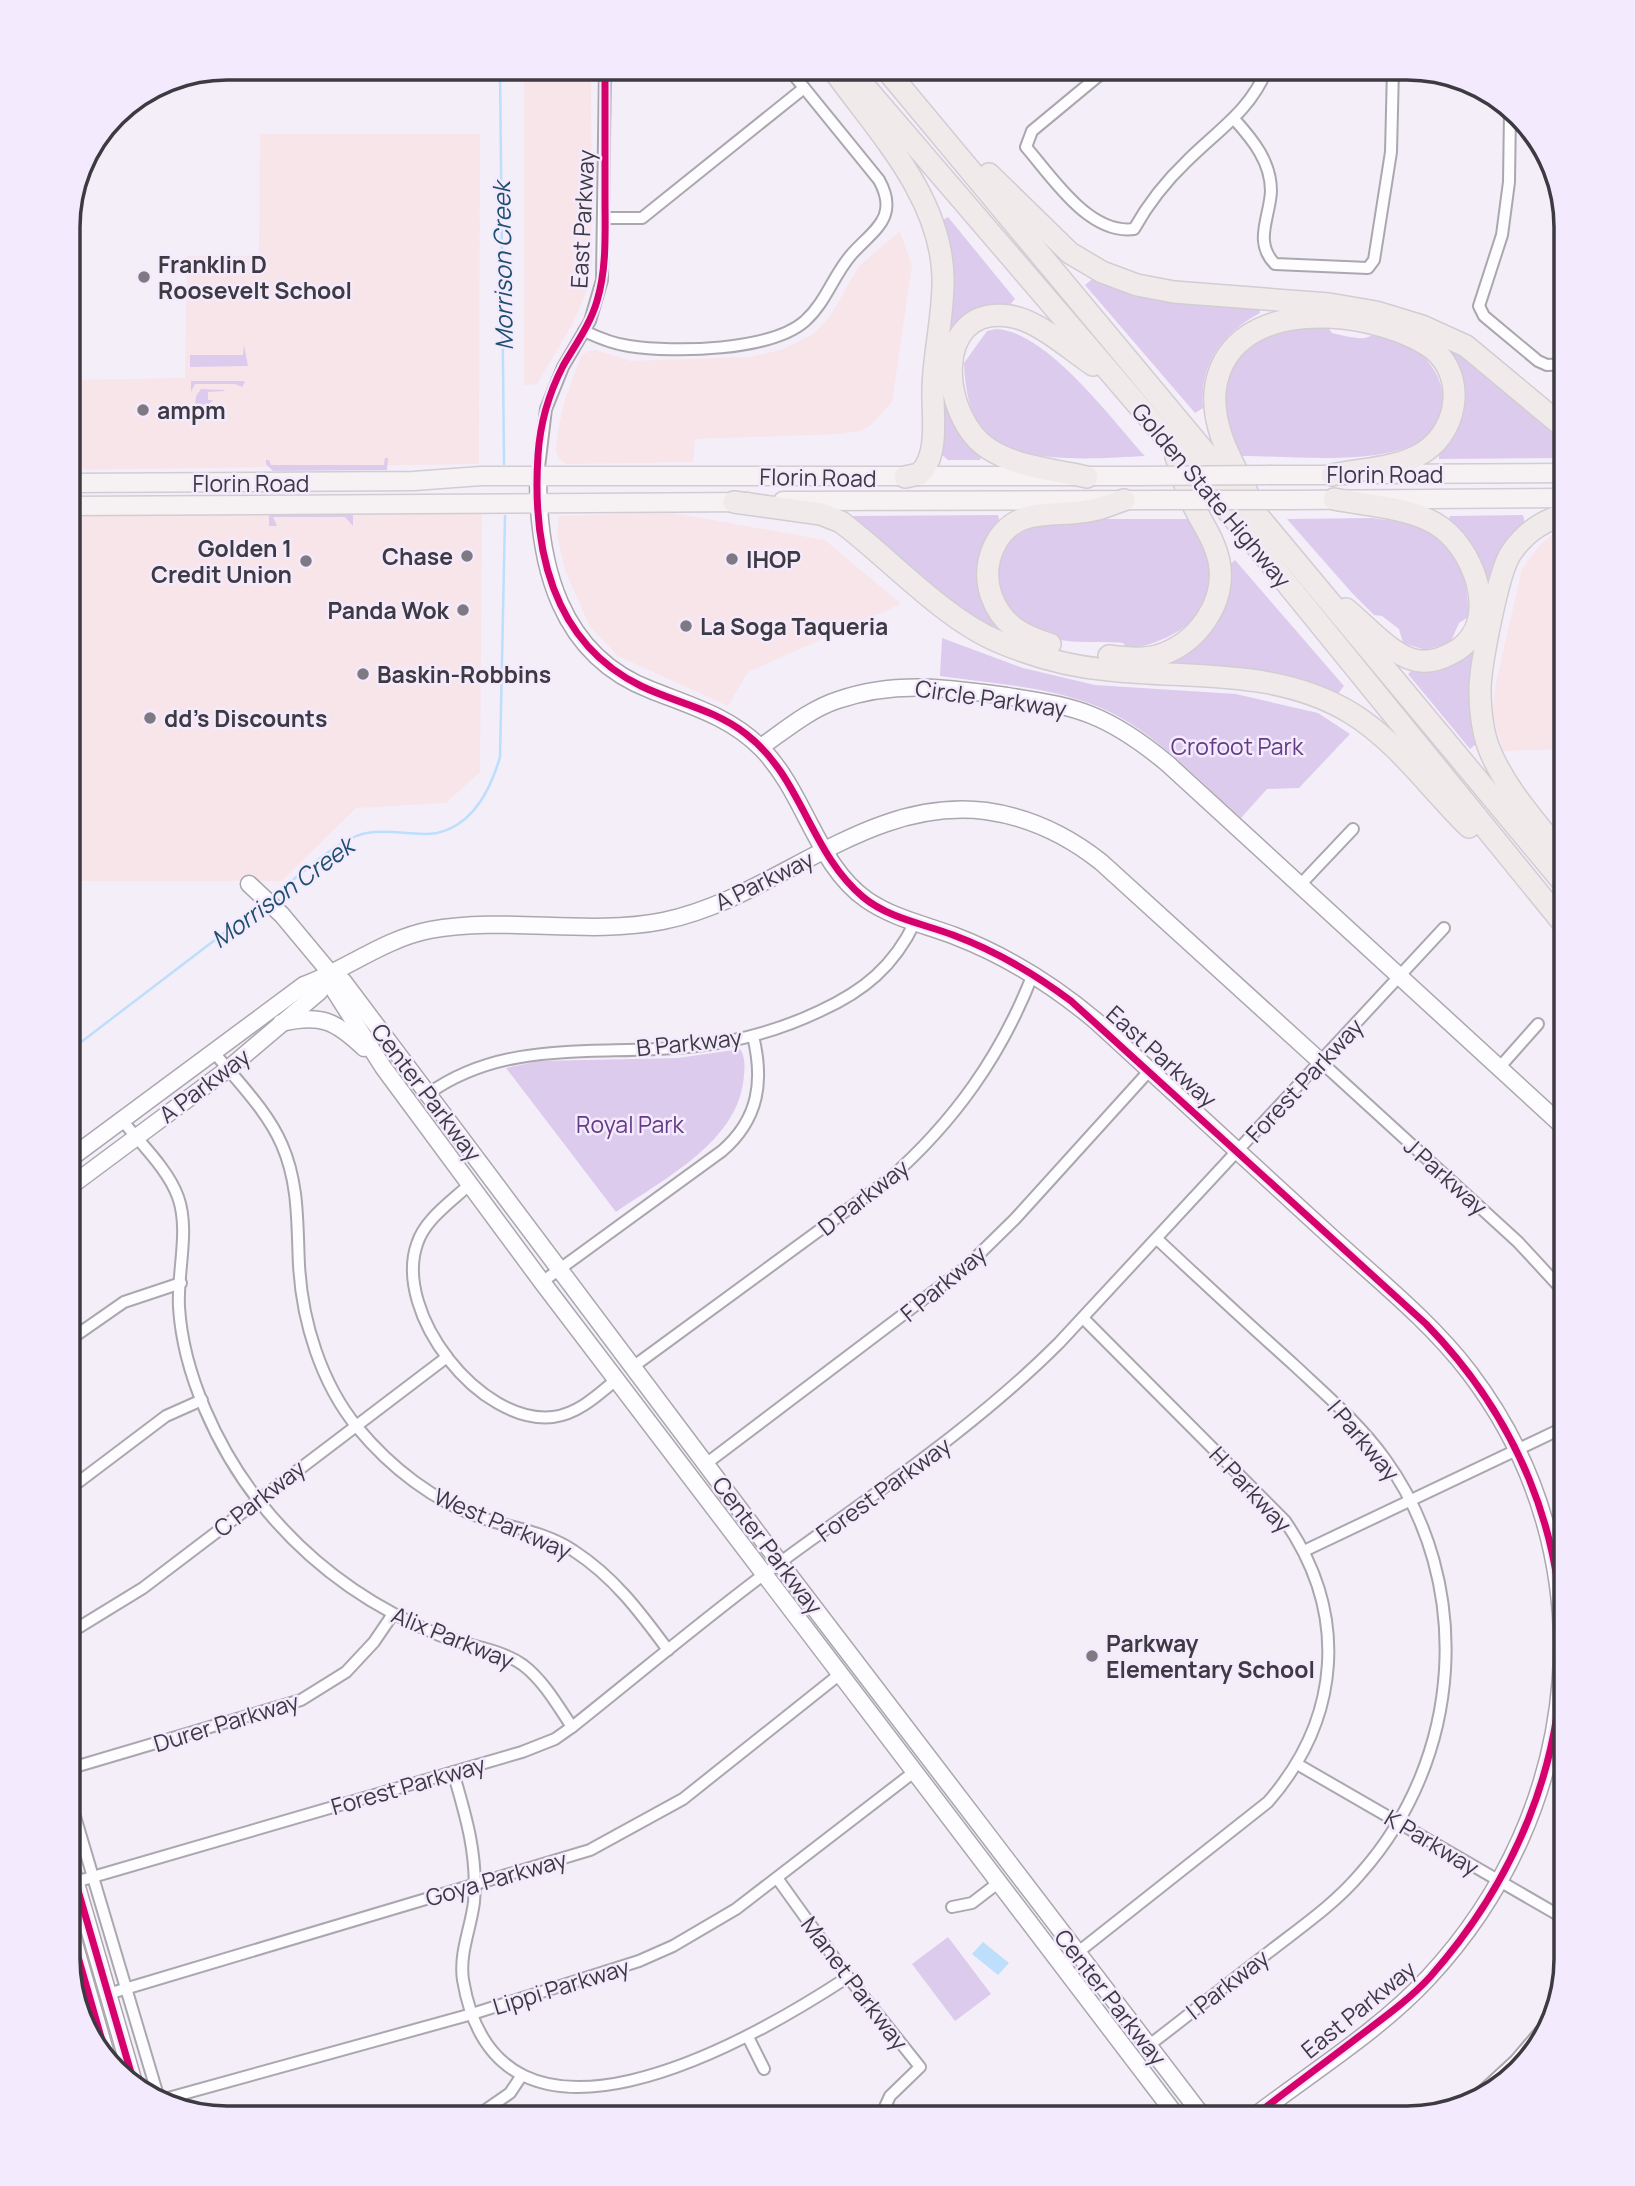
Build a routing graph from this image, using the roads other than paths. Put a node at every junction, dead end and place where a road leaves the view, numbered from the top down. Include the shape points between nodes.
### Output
1 (605, 81) edge
2 (798, 81) edge
3 (841, 81) edge
4 (860, 81) edge
5 (897, 81) edge
6 (899, 81) edge
7 (1092, 81) edge
8 (1261, 81) edge
9 (1394, 81) edge
10 (804, 88) junction
11 (1235, 120) junction
12 (1510, 123) edge
13 (605, 218) junction
14 (584, 331) junction
15 (1554, 365) edge
16 (1115, 380) junction
17 (1554, 419) edge
18 (1175, 451) junction
19 (1554, 473) edge
20 (1332, 475) junction
21 (538, 476) junction
22 (905, 477) junction
23 (1087, 477) junction
24 (81, 483) edge
25 (1554, 498) edge
26 (1334, 499) junction
27 (1124, 500) junction
28 (538, 502) junction
29 (734, 502) junction
30 (81, 506) edge
31 (1554, 518) edge
32 (1259, 519) junction
33 (1304, 573) junction
34 (761, 747) junction
35 (1353, 829) dead end
36 (1554, 844) edge
37 (825, 851) junction
38 (1554, 871) edge
39 (249, 884) dead end
40 (1300, 886) junction
41 (1543, 900) junction
42 (1554, 913) edge
43 (915, 922) junction
44 (1444, 928) dead end
45 (1034, 974) junction
46 (332, 975) junction
47 (1399, 976) junction
48 (281, 1023) junction
49 (1538, 1024) dead end
50 (753, 1035) junction
51 (213, 1051) junction
52 (1321, 1062) junction
53 (383, 1067) junction
54 (1499, 1068) junction
55 (228, 1069) junction
56 (1150, 1070) junction
57 (428, 1094) junction
58 (1554, 1118) edge
59 (122, 1120) junction
60 (135, 1137) junction
61 (81, 1150) edge
62 (1238, 1151) junction
63 (81, 1178) edge
64 (470, 1184) junction
65 (1157, 1239) junction
66 (561, 1268) junction
67 (1554, 1281) edge
68 (541, 1282) junction
69 (181, 1283) junction
70 (1083, 1318) junction
71 (81, 1333) edge
72 (447, 1357) junction
73 (634, 1366) junction
74 (617, 1380) junction
75 (202, 1399) junction
76 (355, 1425) junction
77 (1554, 1432) edge
78 (1517, 1449) junction
79 (707, 1463) junction
80 (81, 1480) edge
81 (257, 1499) junction
82 (1410, 1500) junction
83 (1304, 1551) junction
84 (1554, 1560) edge
85 (780, 1563) junction
86 (764, 1575) junction
87 (393, 1614) junction
88 (81, 1626) edge
89 (668, 1650) junction
90 (840, 1674) junction
91 (572, 1727) junction
92 (1554, 1738) edge
93 (1297, 1764) junction
94 (81, 1765) edge
95 (453, 1772) junction
96 (914, 1772) junction
97 (1399, 1822) junction
98 (81, 1837) edge
99 (93, 1877) junction
100 (777, 1878) junction
101 (81, 1880) edge
102 (1499, 1882) junction
103 (475, 1883) junction
104 (998, 1883) junction
105 (951, 1907) dead end
106 (81, 1911) edge
107 (1554, 1913) edge
108 (1077, 1953) junction
109 (1059, 1964) junction
110 (82, 1969) edge
111 (848, 1977) junction
112 (126, 1989) junction
113 (108, 1994) junction
114 (472, 2014) junction
115 (98, 2027) edge
116 (748, 2037) junction
117 (1148, 2046) junction
118 (129, 2067) edge
119 (764, 2069) dead end
120 (522, 2075) junction
121 (156, 2087) edge
122 (176, 2096) edge
123 (491, 2106) edge
124 (885, 2106) edge
125 (1169, 2106) edge
126 (1195, 2106) edge
127 (1268, 2106) edge

1 - 13 street, East Parkway
2 - 10 street
3 - 22 highway via 929,207 939,239 943,307 934,362 932,458 919,474
4 - 16 highway, Golden State Highway
5 - 32 highway, Golden State Highway
6 - 17 highway via 1042,229 1102,272 1174,292 1329,303 1422,326 1465,346
7 - 11 street via 1032,131 1026,147 1087,212 1121,230 1134,229 1170,178
8 - 11 street
9 - 11 street via 1391,152 1374,260 1368,268 1275,264 1262,232 1269,179 1258,149
10 - 13 street, East Parkway via 642,218
10 - 14 street via 879,180 887,202 883,222 848,258 815,312 796,328 745,345 641,347
12 - 15 street via 1502,235 1479,306 1538,360
13 - 14 street, East Parkway via 602,280
14 - 21 street, East Parkway via 546,410
16 - 18 highway, Golden State Highway
16 - 23 highway via 1011,316 985,317 972,324 954,348 952,392 969,431 1008,460
18 - 27 highway via 1190,498 1220,563 1216,600 1198,632 1178,648 1155,657 1131,659 1078,652 1027,638 1007,624 986,581 989,556 1003,534 1026,518 1092,511
18 - 41 highway, Golden State Highway
19 - 20 main road, Florin Road
20 - 23 main road, Florin Road, bridge
20 - 32 highway via 1423,453 1440,439 1451,421 1452,379 1427,345 1387,329 1345,320 1277,320 1236,346 1222,367 1215,391 1215,416 1222,439
21 - 22 main road, Florin Road
21 - 24 main road, Florin Road via 406,482
21 - 28 street, East Parkway
22 - 23 main road, Florin Road
25 - 26 main road, Florin Road
26 - 27 main road, Florin Road, bridge
26 - 33 highway via 1419,516 1461,545 1480,591 1472,636 1458,651 1439,660 1415,660 1399,654
27 - 29 main road, Florin Road
28 - 29 main road, Florin Road
28 - 30 main road, Florin Road
28 - 34 street, East Parkway via 548,577 562,612 582,642 626,678 708,711
29 - 41 highway via 821,514 841,522 962,620 994,640 1034,655 1106,670 1249,679 1330,701 1391,744
31 - 36 highway via 1526,534 1509,555 1480,685 1481,717 1502,778
32 - 33 highway, Golden State Highway
33 - 38 highway, Golden State Highway
34 - 37 street, East Parkway via 797,794
34 - 40 street, Circle Parkway via 812,712 885,687 945,687 1064,706 1092,715 1146,745
35 - 40 street
37 - 43 street, East Parkway via 866,900
37 - 46 street, A Parkway via 713,906 661,921 431,930 386,944
37 - 52 street, A Parkway via 874,826 930,811 987,811 1042,826 1101,862
39 - 46 street, Center Parkway
40 - 47 street, Circle Parkway
41 - 42 highway, Golden State Highway
43 - 45 street, East Parkway via 984,948
43 - 50 street, B Parkway via 892,961 864,987 804,1018
44 - 47 street, Forest Parkway
45 - 56 street, East Parkway via 1071,1000
45 - 73 street, D Parkway via 1010,1030 976,1085 912,1159
46 - 48 street, A Parkway
46 - 51 street, A Parkway via 304,985
46 - 53 street, Center Parkway via 334,990
46 - 57 street, Center Parkway via 344,981
47 - 52 street, Forest Parkway
47 - 54 street, Circle Parkway
48 - 53 street via 302,1018 331,1022 345,1029
48 - 55 street, A Parkway
49 - 54 street
50 - 57 street, B Parkway via 687,1047 529,1054 482,1067
50 - 66 street via 759,1093 739,1135
51 - 55 street, West Parkway
51 - 59 street, A Parkway
52 - 62 street, Forest Parkway
52 - 67 street, J Parkway via 1518,1242
53 - 64 street, Center Parkway
54 - 58 street, Circle Parkway
55 - 60 street, A Parkway
55 - 76 street, West Parkway via 282,1146 298,1208 301,1294 311,1338 330,1384
56 - 62 street, East Parkway
56 - 79 street, F Parkway via 1016,1219 966,1267
57 - 66 street, Center Parkway
59 - 60 street, Alix Parkway
59 - 61 street, A Parkway
60 - 63 street, A Parkway
60 - 69 street, Alix Parkway via 178,1198
62 - 65 street, Forest Parkway
62 - 78 street, East Parkway via 1448,1347 1487,1396
64 - 68 street, Center Parkway
64 - 72 street via 429,1222 414,1251 413,1273 421,1307
65 - 70 street, Forest Parkway
65 - 82 street, I Parkway via 1356,1424
66 - 68 street
66 - 73 street, Center Parkway
68 - 74 street, Center Parkway
69 - 71 street via 124,1302
69 - 75 street, Alix Parkway via 184,1335
70 - 83 street, H Parkway via 1270,1504
70 - 85 street, Forest Parkway via 958,1434
72 - 74 street via 491,1398 540,1417 572,1412
72 - 76 street, C Parkway
73 - 79 street, Center Parkway
74 - 86 street, Center Parkway
75 - 80 street via 166,1416
75 - 81 street, Alix Parkway via 227,1453
76 - 81 street, C Parkway
76 - 89 street, West Parkway via 402,1473 439,1498 574,1550 625,1593
77 - 78 street
78 - 82 street
78 - 84 street, East Parkway via 1537,1495
79 - 85 street, Center Parkway
81 - 87 street, Alix Parkway via 318,1564
81 - 88 street, C Parkway via 143,1588
82 - 83 street
82 - 97 street, I Parkway via 1438,1574 1447,1655 1436,1735
83 - 93 street, H Parkway via 1325,1611 1329,1655 1323,1700
85 - 86 street, Forest Parkway
85 - 108 street, Center Parkway
86 - 89 street, Forest Parkway
86 - 90 street, Center Parkway
87 - 91 street, Alix Parkway via 521,1664 537,1677
87 - 94 street, Durer Parkway via 346,1672 301,1700
89 - 91 street, Forest Parkway
90 - 96 street, Center Parkway
90 - 103 street, Goya Parkway via 698,1789 653,1818 590,1850
91 - 95 street, Forest Parkway via 545,1744
92 - 102 street, East Parkway via 1525,1830
93 - 97 street, K Parkway
93 - 108 street, H Parkway via 1252,1818
95 - 99 street, Forest Parkway
95 - 103 street via 472,1841
96 - 100 street, Lippi Parkway
96 - 104 street, Center Parkway
97 - 102 street, K Parkway
97 - 117 street, I Parkway via 1375,1858 1343,1892
98 - 99 street
99 - 101 street, Forest Parkway
99 - 112 street
100 - 111 street, Manet Parkway
100 - 114 street, Lippi Parkway via 705,1929 650,1956
102 - 107 street, K Parkway
102 - 127 street, East Parkway via 1421,1985
103 - 112 street, Goya Parkway
103 - 114 street via 462,1959
104 - 105 street via 972,1903
104 - 109 street, Center Parkway
106 - 113 street
108 - 109 street, H Parkway
108 - 117 street, Center Parkway
109 - 125 street, Center Parkway
110 - 115 street
111 - 116 street
111 - 124 street, Manet Parkway via 920,2067
112 - 113 street, Goya Parkway
112 - 121 street
113 - 118 street
114 - 120 street via 492,2051
114 - 122 street, Lippi Parkway
116 - 119 street
116 - 120 street via 667,2070 601,2087 560,2088
117 - 126 street, Center Parkway
120 - 123 street via 510,2093

